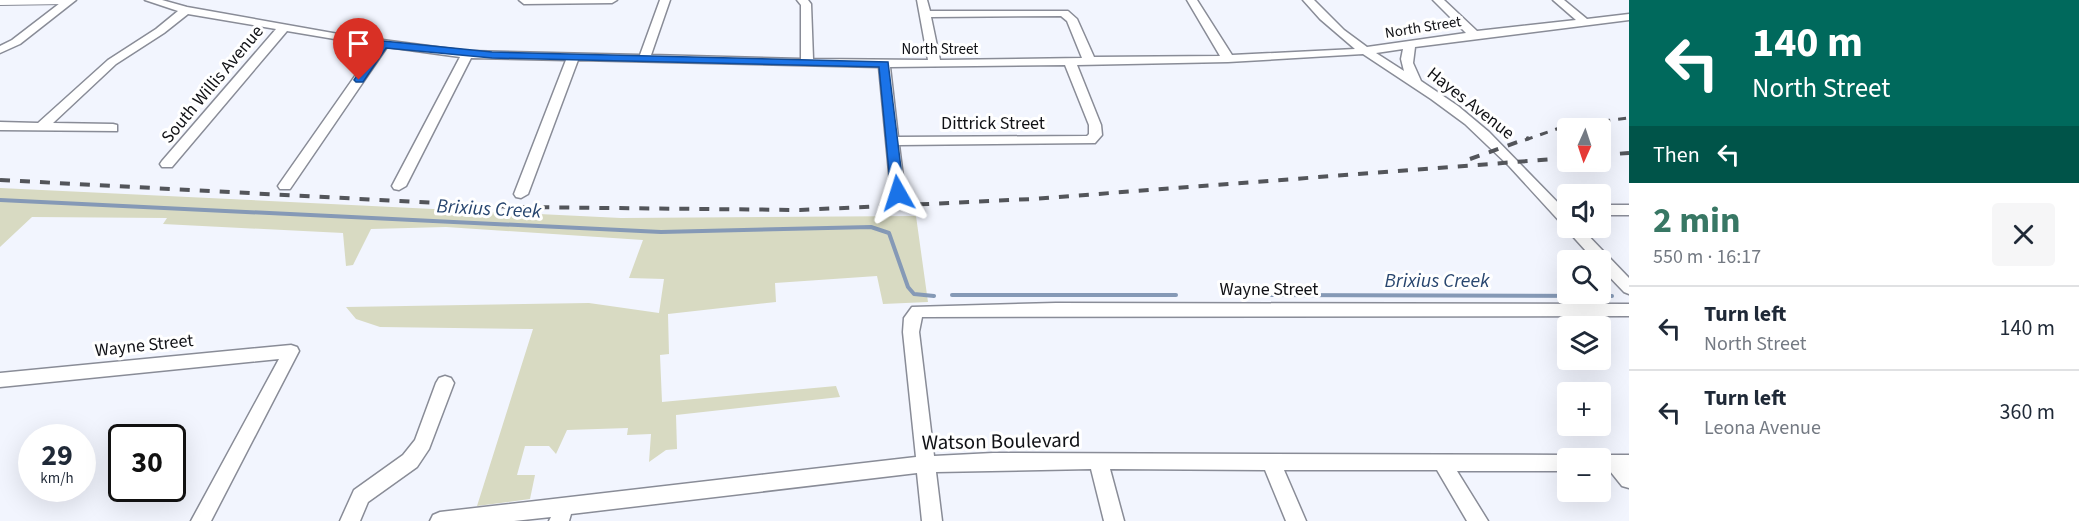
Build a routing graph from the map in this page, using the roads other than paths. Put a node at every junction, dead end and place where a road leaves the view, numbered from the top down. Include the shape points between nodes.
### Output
1 (18, 0) edge
2 (64, 0) edge
3 (71, 0) edge
4 (150, 0) edge
5 (201, 0) edge
6 (612, 0) edge
7 (665, 0) edge
8 (802, 0) edge
9 (922, 0) edge
10 (1192, 0) edge
11 (1308, 0) edge
12 (1438, 0) edge
13 (1558, 0) edge
14 (0, 1) edge
15 (524, 1) edge
16 (186, 10) junction
17 (216, 13) junction
18 (926, 14) junction
19 (1629, 17) edge
20 (1585, 22) junction
21 (285, 26) junction
22 (1474, 35) junction
23 (383, 44) junction
24 (1411, 44) junction
25 (0, 50) edge
26 (1367, 51) junction
27 (467, 54) junction
28 (573, 57) junction
29 (644, 59) junction
30 (1228, 59) junction
31 (1070, 62) junction
32 (1090, 62) junction
33 (807, 63) junction
34 (884, 64) junction
35 (935, 64) junction
36 (1424, 89) junction
37 (0, 126) edge
38 (41, 127) junction
39 (113, 128) dead end
40 (892, 141) junction
41 (167, 164) dead end
42 (285, 186) dead end
43 (399, 186) dead end
44 (898, 193) dead end
45 (521, 194) dead end
46 (1557, 206) edge
47 (1611, 210) edge
48 (1629, 210) edge
49 (1582, 238) edge
50 (1629, 288) edge
51 (1629, 310) edge
52 (0, 380) edge
53 (445, 383) dead end
54 (1098, 461) junction
55 (1271, 462) junction
56 (1442, 462) junction
57 (1557, 462) edge
58 (1615, 463) edge
59 (926, 464) junction
60 (1629, 480) edge
61 (561, 514) edge
62 (201, 521) edge
63 (350, 521) edge
64 (440, 521) edge
65 (932, 521) edge
66 (1114, 521) edge
67 (1296, 521) edge
68 (1478, 521) edge

1 - 2 main road
1 - 14 main road
3 - 25 street
4 - 16 street, North Street
5 - 17 street
6 - 15 street
7 - 29 street
8 - 33 street via 806,4
9 - 18 street
10 - 30 street
11 - 26 street, Hayes Avenue via 1338,31
12 - 22 street
13 - 20 street
16 - 17 street, North Street
16 - 38 street via 112,62
17 - 21 street, North Street
18 - 32 street via 1064,13 1072,19
18 - 35 street
19 - 20 street, North Street
20 - 22 street, North Street
21 - 23 street, North Street
21 - 41 street, South Willis Avenue
22 - 24 street, North Street
23 - 27 street, North Street
23 - 42 street
24 - 26 street, North Street
24 - 36 street via 1405,58 1408,70
26 - 30 street, North Street
26 - 36 street, Hayes Avenue
27 - 28 street, North Street
27 - 43 street
28 - 29 street, North Street
28 - 45 street
29 - 33 street, North Street
30 - 32 street, North Street
31 - 32 street, North Street
31 - 35 street, North Street
31 - 40 street, Dittrick Street via 1095,125 1094,138
33 - 34 street, North Street
34 - 35 street, North Street
34 - 40 street
36 - 46 street, Hayes Avenue via 1502,150
37 - 38 street
38 - 39 street
40 - 44 street
47 - 48 street
49 - 50 street
51 - 59 street, Wayne Street via 918,311 912,318
52 - 62 street, Wayne Street via 291,351
53 - 63 street via 423,444 410,461 361,496
54 - 55 street, Watson Boulevard
54 - 59 street, Watson Boulevard
54 - 66 street
55 - 56 street, Watson Boulevard
55 - 67 street
56 - 57 street, Watson Boulevard
56 - 68 street
58 - 60 street
59 - 61 street, Watson Boulevard
59 - 65 street
61 - 64 street, Watson Boulevard

